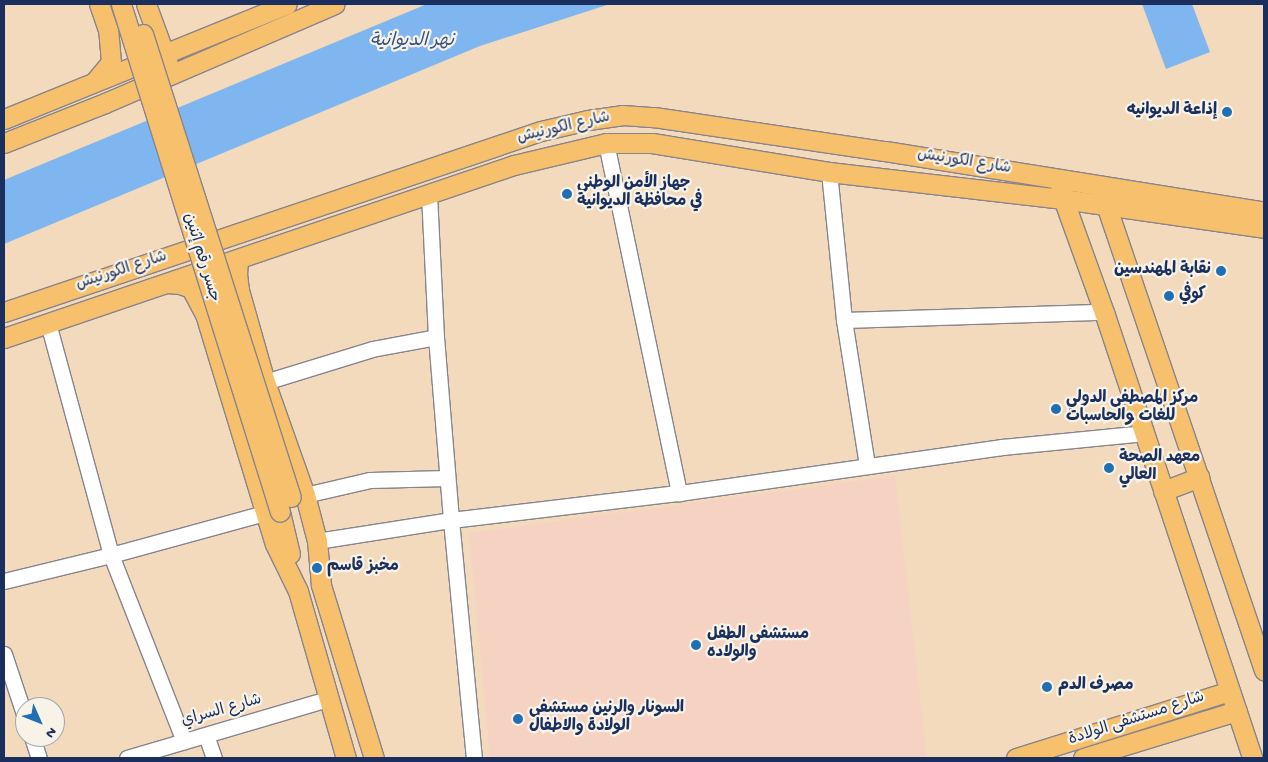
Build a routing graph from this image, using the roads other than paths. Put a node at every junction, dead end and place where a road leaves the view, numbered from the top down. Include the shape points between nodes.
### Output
1 (99, 4) edge
2 (121, 4) edge
3 (133, 4) edge
4 (146, 4) edge
5 (287, 4) edge
6 (335, 4) edge
7 (165, 53) junction
8 (172, 75) junction
9 (93, 83) junction
10 (105, 103) junction
11 (638, 115) junction
12 (4, 119) edge
13 (541, 131) junction
14 (633, 142) junction
15 (4, 143) edge
16 (606, 143) junction
17 (885, 151) junction
18 (543, 156) junction
19 (829, 172) junction
20 (1055, 178) junction
21 (884, 180) junction
22 (1100, 185) junction
23 (429, 194) junction
24 (1063, 199) junction
25 (1106, 205) junction
26 (1264, 212) edge
27 (1264, 228) edge
28 (238, 260) junction
29 (163, 282) junction
30 (4, 312) edge
31 (1104, 312) junction
32 (844, 320) junction
33 (48, 323) junction
34 (436, 337) junction
35 (4, 338) edge
36 (265, 382) junction
37 (1145, 434) junction
38 (867, 466) junction
39 (1199, 477) junction
40 (448, 478) junction
41 (1164, 491) junction
42 (679, 493) junction
43 (285, 504) junction
44 (451, 520) junction
45 (317, 541) junction
46 (111, 555) junction
47 (4, 581) edge
48 (321, 585) junction
49 (4, 654) edge
50 (1264, 670) edge
51 (1230, 690) junction
52 (18, 697) edge
53 (328, 699) junction
54 (1237, 711) junction
55 (206, 735) junction
56 (184, 741) junction
57 (1089, 757) edge
58 (127, 758) edge
59 (214, 758) edge
60 (346, 758) edge
61 (374, 758) edge
62 (474, 758) edge
63 (1016, 758) edge
64 (1252, 758) edge

1 - 9 main road via 108,30 111,62
2 - 43 main road, جسر رقم إثنين, bridge
3 - 43 main road, جسر رقم إثنين, bridge
4 - 7 main road
5 - 7 main road
6 - 8 main road
7 - 8 main road
7 - 9 main road
8 - 10 main road
9 - 10 main road
9 - 12 main road
10 - 15 main road
11 - 13 main road, شارع الكورنيش via 588,120
11 - 14 main road
11 - 17 main road, شارع الكورنيش
13 - 18 main road
13 - 30 main road, شارع الكورنيش
14 - 16 main road, شارع الكورنيش
14 - 19 main road, شارع الكورنيش
16 - 18 main road, شارع الكورنيش
16 - 42 street
17 - 20 main road, شارع الكورنيش
17 - 21 main road
18 - 23 main road, شارع الكورنيش
19 - 21 main road, شارع الكورنيش
19 - 32 street
20 - 22 main road, شارع الكورنيش
20 - 24 main road
21 - 24 main road, شارع الكورنيش
22 - 25 main road
22 - 26 main road, شارع الكورنيش
23 - 28 main road, شارع الكورنيش
23 - 34 street
24 - 25 main road, شارع الكورنيش
24 - 31 main road
25 - 27 main road, شارع الكورنيش
25 - 39 main road
28 - 29 main road, شارع الكورنيش
28 - 36 main road via 237,282
29 - 33 main road, شارع الكورنيش
29 - 43 main road via 191,288 201,305
31 - 32 street
31 - 37 main road
32 - 38 street
33 - 35 main road, شارع الكورنيش
33 - 46 street
34 - 36 street via 372,349
34 - 40 street
36 - 43 main road
37 - 38 street via 1002,447
37 - 41 main road
38 - 42 street
39 - 41 main road
39 - 50 main road
40 - 43 street via 370,480
40 - 44 street
41 - 51 main road
42 - 44 street
43 - 45 main road
43 - 46 street
43 - 48 main road
43 - 53 main road via 298,591
44 - 45 street
44 - 62 street
45 - 48 main road
46 - 47 street
46 - 56 street
48 - 61 main road
49 - 52 street
51 - 54 main road
51 - 63 main road, شارع مستشفى الولادة
53 - 55 street, شارع السراي
53 - 60 main road
54 - 57 main road, شارع مستشفى الولادة
54 - 64 main road
55 - 56 street, شارع السراي
55 - 59 street
56 - 58 street, شارع السراي

